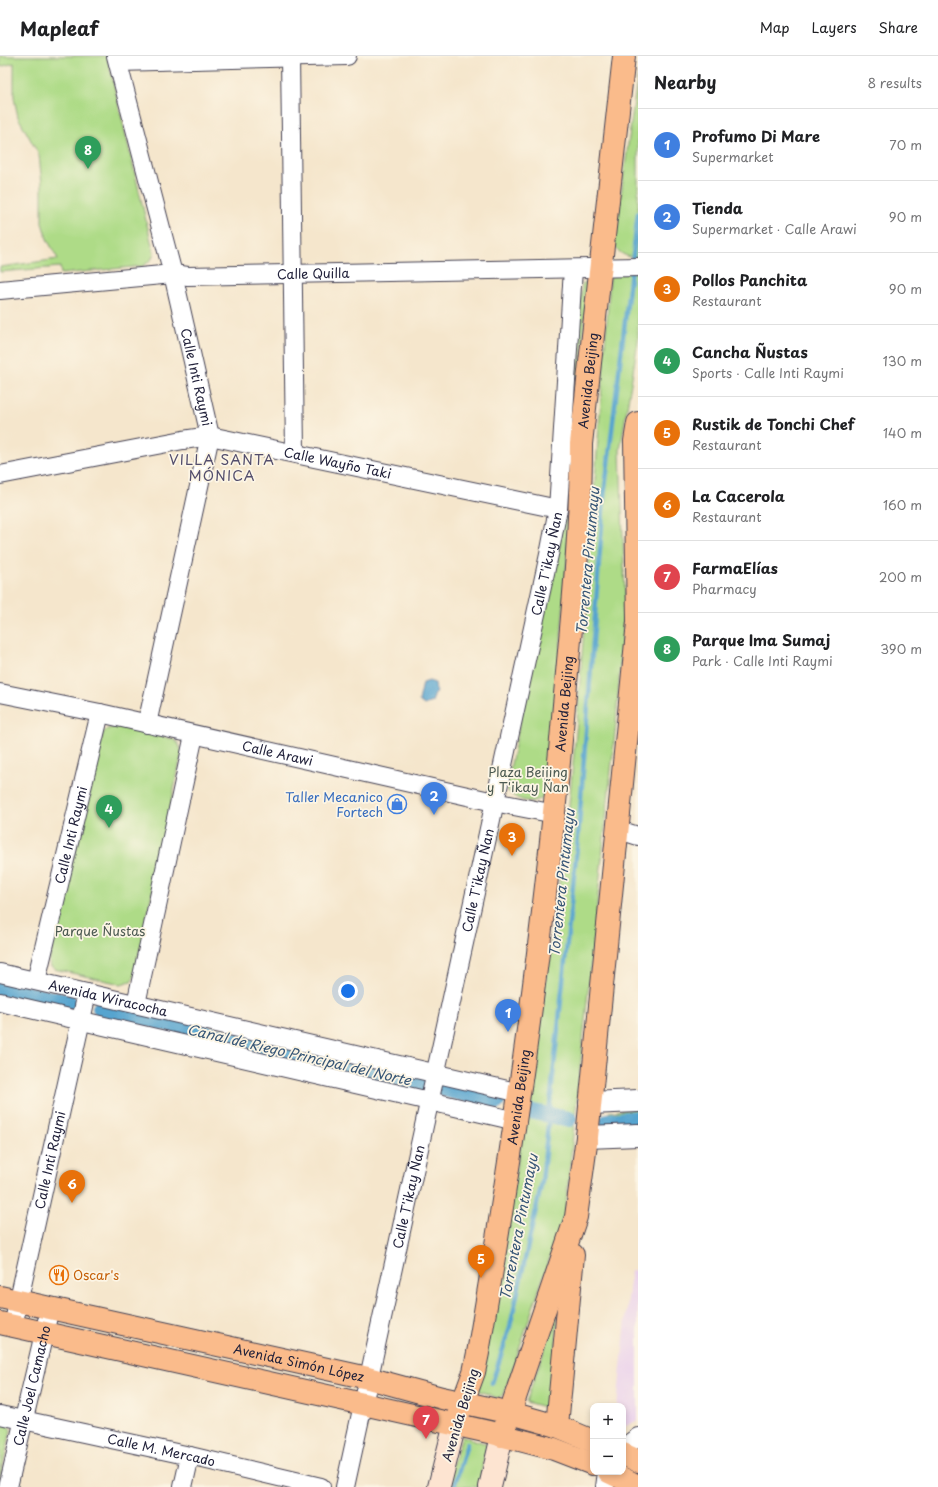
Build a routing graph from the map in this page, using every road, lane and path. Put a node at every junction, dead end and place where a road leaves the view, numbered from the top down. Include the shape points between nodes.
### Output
1 (347, 56) edge
2 (624, 56) edge
3 (290, 57) edge
4 (117, 59) edge
5 (599, 267) junction
6 (634, 267) edge
7 (573, 269) junction
8 (173, 274) junction
9 (293, 275) junction
10 (0, 290) edge
11 (638, 423) edge
12 (210, 436) junction
13 (296, 453) junction
14 (0, 475) edge
15 (637, 477) edge
16 (558, 509) junction
17 (638, 621) edge
18 (0, 693) edge
19 (100, 713) junction
20 (147, 724) junction
21 (634, 727) edge
22 (194, 735) junction
23 (494, 802) junction
24 (555, 814) junction
25 (616, 829) junction
26 (638, 836) edge
27 (0, 973) edge
28 (36, 982) junction
29 (87, 993) junction
30 (0, 1002) edge
31 (136, 1004) junction
32 (81, 1019) junction
33 (435, 1075) junction
34 (520, 1093) junction
35 (429, 1100) junction
36 (638, 1100) edge
37 (590, 1103) junction
38 (516, 1121) junction
39 (638, 1135) edge
40 (587, 1137) junction
41 (576, 1217) junction
42 (9, 1299) edge
43 (50, 1308) junction
44 (7, 1325) edge
45 (44, 1333) junction
46 (368, 1378) junction
47 (468, 1403) junction
48 (364, 1404) junction
49 (505, 1412) junction
50 (0, 1415) edge
51 (24, 1421) junction
52 (460, 1426) junction
53 (557, 1426) junction
54 (498, 1434) junction
55 (638, 1437) edge
56 (590, 1440) edge
57 (626, 1446) edge
58 (626, 1455) edge
59 (190, 1456) junction
60 (638, 1461) edge
61 (590, 1463) edge
62 (607, 1475) edge
63 (614, 1475) edge
64 (638, 1486) edge
65 (8, 1487) edge
66 (183, 1487) edge
67 (322, 1487) edge
68 (345, 1487) edge
69 (439, 1487) edge
70 (490, 1487) edge
71 (605, 1487) edge

1 - 3 street
2 - 5 main road, Avenida Beijing
3 - 4 street
3 - 9 street
4 - 8 street, Calle Inti Raymi
5 - 6 street, Calle Quilla
5 - 7 street, Calle Quilla
5 - 24 main road, Avenida Beijing via 581,444 581,504
7 - 9 street, Calle Quilla
7 - 16 street, Calle T'ikay Ñan
8 - 9 street, Calle Quilla
8 - 10 street, Calle Quilla
8 - 12 street, Calle Inti Raymi
9 - 13 street
11 - 15 main road via 635,441
12 - 13 street, Calle Wayño Taki
12 - 14 street, Calle Wayño Taki
12 - 20 street, Calle Inti Raymi
13 - 16 street, Calle Wayño Taki
15 - 17 main road
16 - 23 street, Calle T'ikay Ñan
17 - 21 main road
18 - 19 street, Calle Arawi
19 - 20 street, Calle Arawi
19 - 28 street, Calle Inti Raymi
20 - 22 street, Calle Arawi
21 - 25 main road
22 - 23 street, Calle Arawi
22 - 31 street
23 - 24 street, Calle Arawi
23 - 33 street, Calle T'ikay Ñan
24 - 34 main road, Avenida Beijing
25 - 26 street
25 - 37 main road
27 - 28 street, Avenida Wiracocha
28 - 29 street, Avenida Wiracocha
29 - 31 street, Avenida Wiracocha
29 - 32 street, Calle Inti Raymi
30 - 32 street, Avenida Wiracocha
31 - 33 street, Avenida Wiracocha
32 - 35 street, Avenida Wiracocha
32 - 42 street, Calle Inti Raymi
33 - 34 street, Avenida Wiracocha
33 - 35 street, Calle T'ikay Ñan
34 - 38 main road, Avenida Beijing
35 - 38 street, Avenida Wiracocha
35 - 46 street, Calle T'ikay Ñan
36 - 37 street
37 - 40 main road
38 - 47 main road, Avenida Beijing
39 - 40 street
40 - 41 main road
41 - 49 main road
41 - 53 main road
42 - 43 main road, Avenida Simón López
42 - 44 street, Calle Inti Raymi
43 - 45 street, Calle Joel Camacho
43 - 46 main road, Avenida Simón López
44 - 45 main road, Avenida Simón López
45 - 48 main road, Avenida Simón López
45 - 51 street, Calle Joel Camacho
46 - 47 main road, Avenida Simón López
46 - 48 street, Calle T'ikay Ñan
47 - 49 main road, Avenida Simón López
47 - 52 main road, Avenida Beijing
48 - 52 main road, Avenida Simón López
48 - 68 street, Calle T'ikay Ñan
49 - 53 main road, Avenida Simón López
49 - 54 main road
50 - 51 street, Calle M. Mercado
51 - 59 street, Calle M. Mercado
51 - 65 street, Calle Joel Camacho
52 - 54 main road, Avenida Simón López
52 - 69 main road, Avenida Beijing
53 - 56 main road, Avenida Simón López
54 - 61 main road, Avenida Simón López via 554,1449
54 - 70 main road
55 - 57 street
58 - 60 main road
59 - 66 street
59 - 67 street, Calle M. Mercado
62 - 71 street
63 - 64 main road

